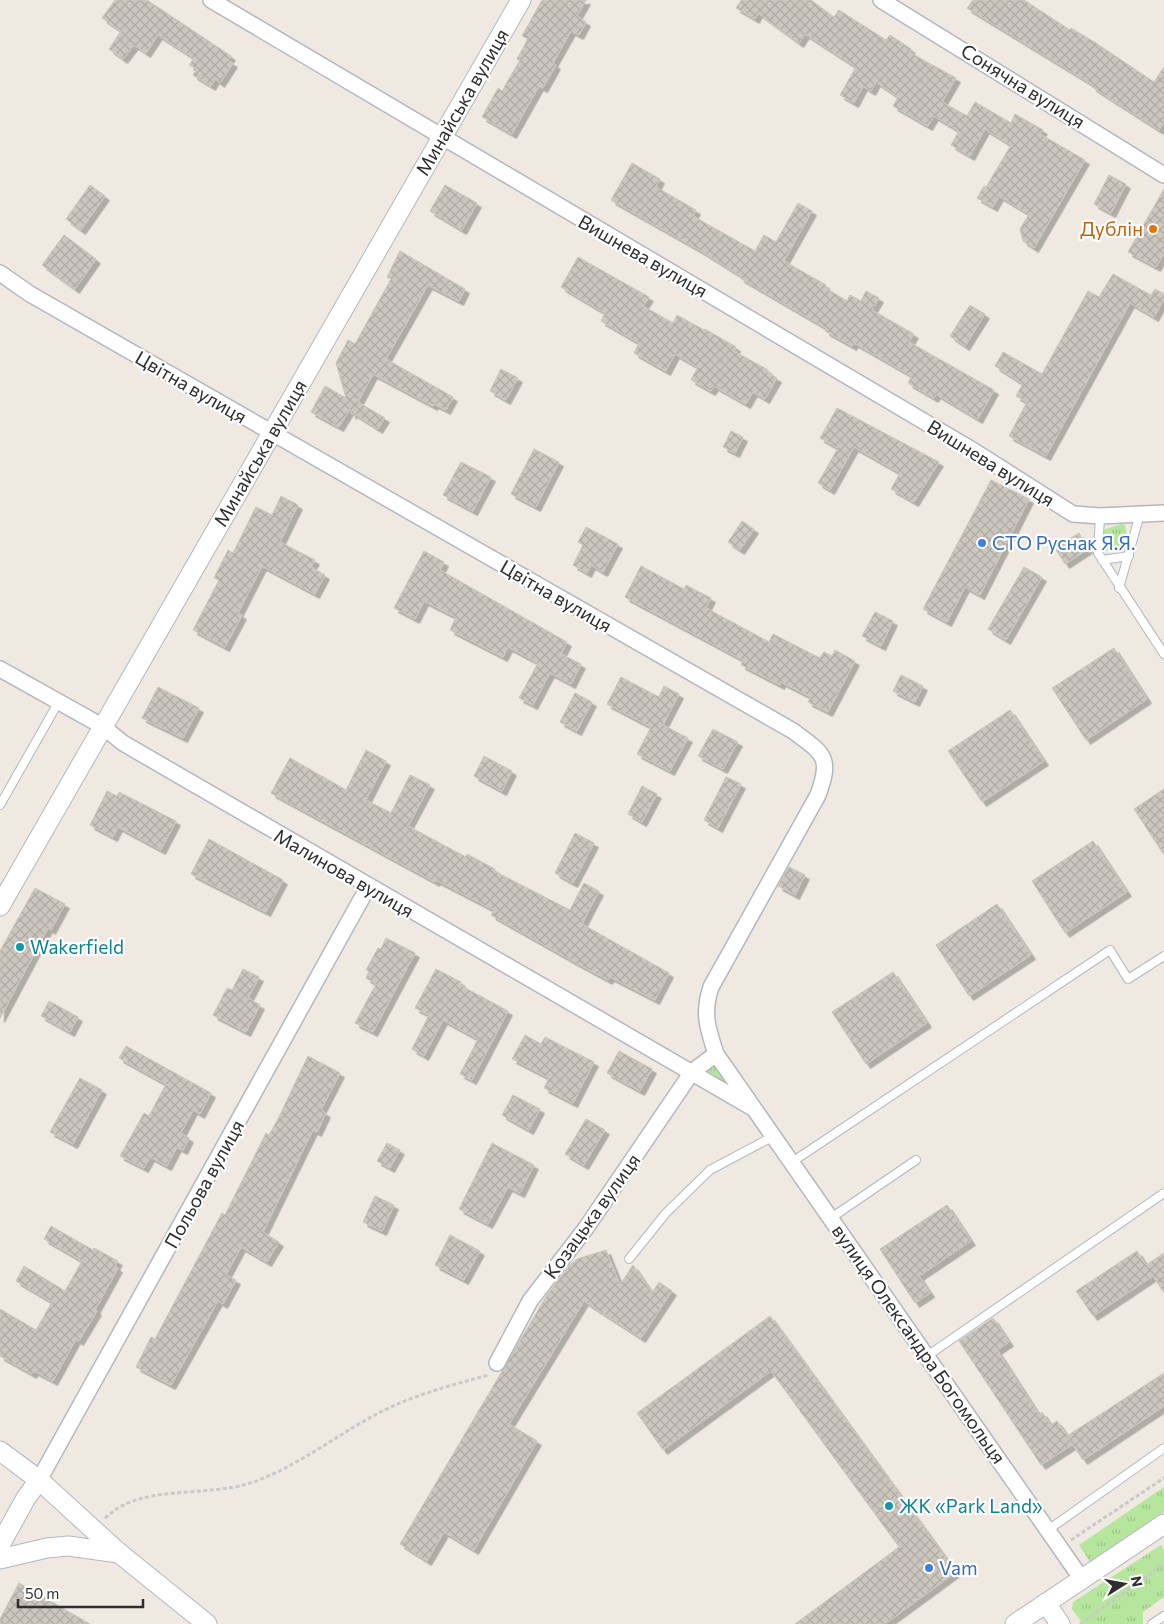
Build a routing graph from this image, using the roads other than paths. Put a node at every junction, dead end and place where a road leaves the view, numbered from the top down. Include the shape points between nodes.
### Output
1 (212, 0) edge
2 (521, 0) edge
3 (881, 0) edge
4 (442, 138) junction
5 (1164, 175) edge
6 (0, 273) edge
7 (272, 434) junction
8 (1164, 513) edge
9 (1140, 514) junction
10 (1100, 516) junction
11 (1129, 556) junction
12 (1102, 560) junction
13 (1120, 588) junction
14 (1164, 654) edge
15 (0, 668) edge
16 (58, 703) junction
17 (102, 726) junction
18 (0, 805) edge
19 (368, 887) junction
20 (0, 906) edge
21 (1164, 956) edge
22 (716, 1054) junction
23 (692, 1072) junction
24 (756, 1110) junction
25 (774, 1136) junction
26 (916, 1160) dead end
27 (792, 1162) junction
28 (1164, 1193) edge
29 (831, 1218) junction
30 (629, 1259) dead end
31 (927, 1356) junction
32 (497, 1363) road end
33 (1164, 1448) edge
34 (0, 1451) edge
35 (39, 1480) junction
36 (1164, 1524) edge
37 (1048, 1530) junction
38 (0, 1545) edge
39 (119, 1553) junction
40 (0, 1559) edge
41 (1081, 1578) junction
42 (1046, 1603) junction
43 (1164, 1616) edge
44 (207, 1624) edge
45 (1015, 1624) edge
46 (1060, 1624) edge
47 (1152, 1624) edge

1 - 4 street, Вишнева вулиця
2 - 4 street, Минайська вулиця
3 - 5 street, Сонячна вулиця
4 - 7 street, Минайська вулиця
4 - 10 street, Вишнева вулиця via 974,451 1073,514
6 - 7 street, Цвітна вулиця via 30,294
7 - 17 street, Минайська вулиця
7 - 22 street, Цвітна вулиця via 793,731 818,749 825,761 826,774 818,795 710,987 705,1005 706,1022
8 - 9 street
9 - 10 street
9 - 11 lane
10 - 12 lane via 1098,553
11 - 12 lane
11 - 13 lane
12 - 13 lane
13 - 14 lane
15 - 16 street, Малинова вулиця
16 - 17 street, Малинова вулиця
16 - 18 lane
17 - 19 street, Малинова вулиця via 123,744
17 - 20 street, Минайська вулиця
19 - 23 street, Малинова вулиця
19 - 35 street, Польова вулиця
21 - 27 lane via 1128,979 1110,950
22 - 23 street, Козацька вулиця
22 - 24 street, Цвітна вулиця
23 - 24 street, Малинова вулиця
23 - 32 street, Козацька вулиця via 586,1228 530,1301
24 - 25 street, вулиця Олександра Богомольця
25 - 27 street, вулиця Олександра Богомольця
25 - 30 lane via 710,1170 666,1213
26 - 29 lane
27 - 29 street, вулиця Олександра Богомольця
28 - 31 lane
29 - 31 street, вулиця Олександра Богомольця
31 - 37 street, вулиця Олександра Богомольця
33 - 37 lane
34 - 35 street
35 - 38 street
35 - 39 street
36 - 41 street
37 - 41 street, вулиця Олександра Богомольця
39 - 40 street via 68,1546
39 - 44 street
41 - 42 street
42 - 45 street
42 - 46 street
43 - 47 lane

